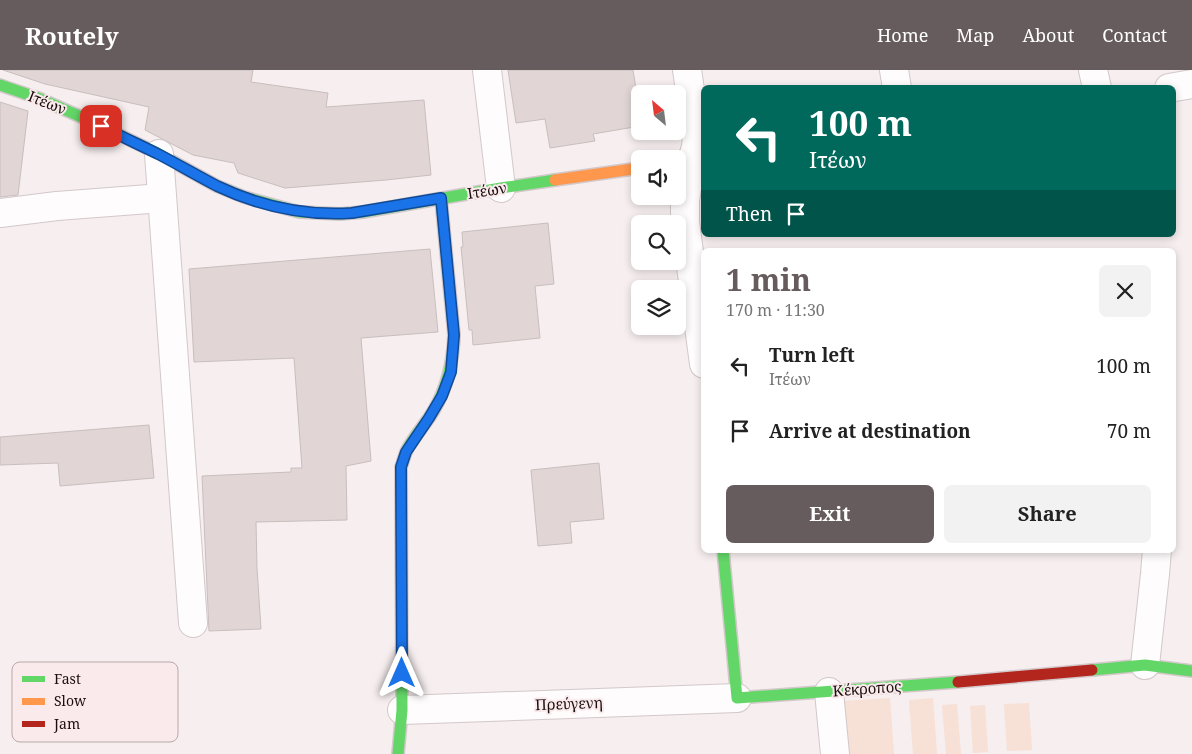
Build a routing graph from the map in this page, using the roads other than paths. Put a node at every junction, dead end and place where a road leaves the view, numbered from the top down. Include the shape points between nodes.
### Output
1 (487, 70) edge
2 (687, 70) edge
3 (894, 70) edge
4 (1093, 70) edge
5 (1192, 84) edge
6 (896, 85) edge
7 (1096, 85) edge
8 (0, 86) edge
9 (1176, 87) edge
10 (159, 154) junction
11 (691, 160) edge
12 (631, 169) edge
13 (501, 188) junction
14 (162, 198) junction
15 (441, 198) junction
16 (0, 213) edge
17 (701, 342) edge
18 (723, 553) edge
19 (1157, 553) edge
20 (193, 623) dead end
21 (1145, 665) junction
22 (1192, 671) edge
23 (829, 692) junction
24 (737, 698) junction
25 (402, 710) junction
26 (398, 754) edge
27 (835, 754) edge

1 - 13 street
2 - 11 street via 697,136
3 - 6 street
4 - 7 street
5 - 9 street
8 - 10 street, Ιτέων via 38,98
10 - 14 street
10 - 15 street, Ιτέων via 244,197 299,212 363,212
11 - 17 street via 684,200 685,222
12 - 13 street, Ιτέων
13 - 15 street, Ιτέων
14 - 16 street
14 - 20 street
15 - 25 street via 453,353 451,372 442,396 406,452 401,467
18 - 24 street
19 - 21 street
21 - 22 street
21 - 23 street, Κέκροπος
23 - 24 street, Κέκροπος
23 - 27 street
24 - 25 street, Πρεύγενη
25 - 26 street

